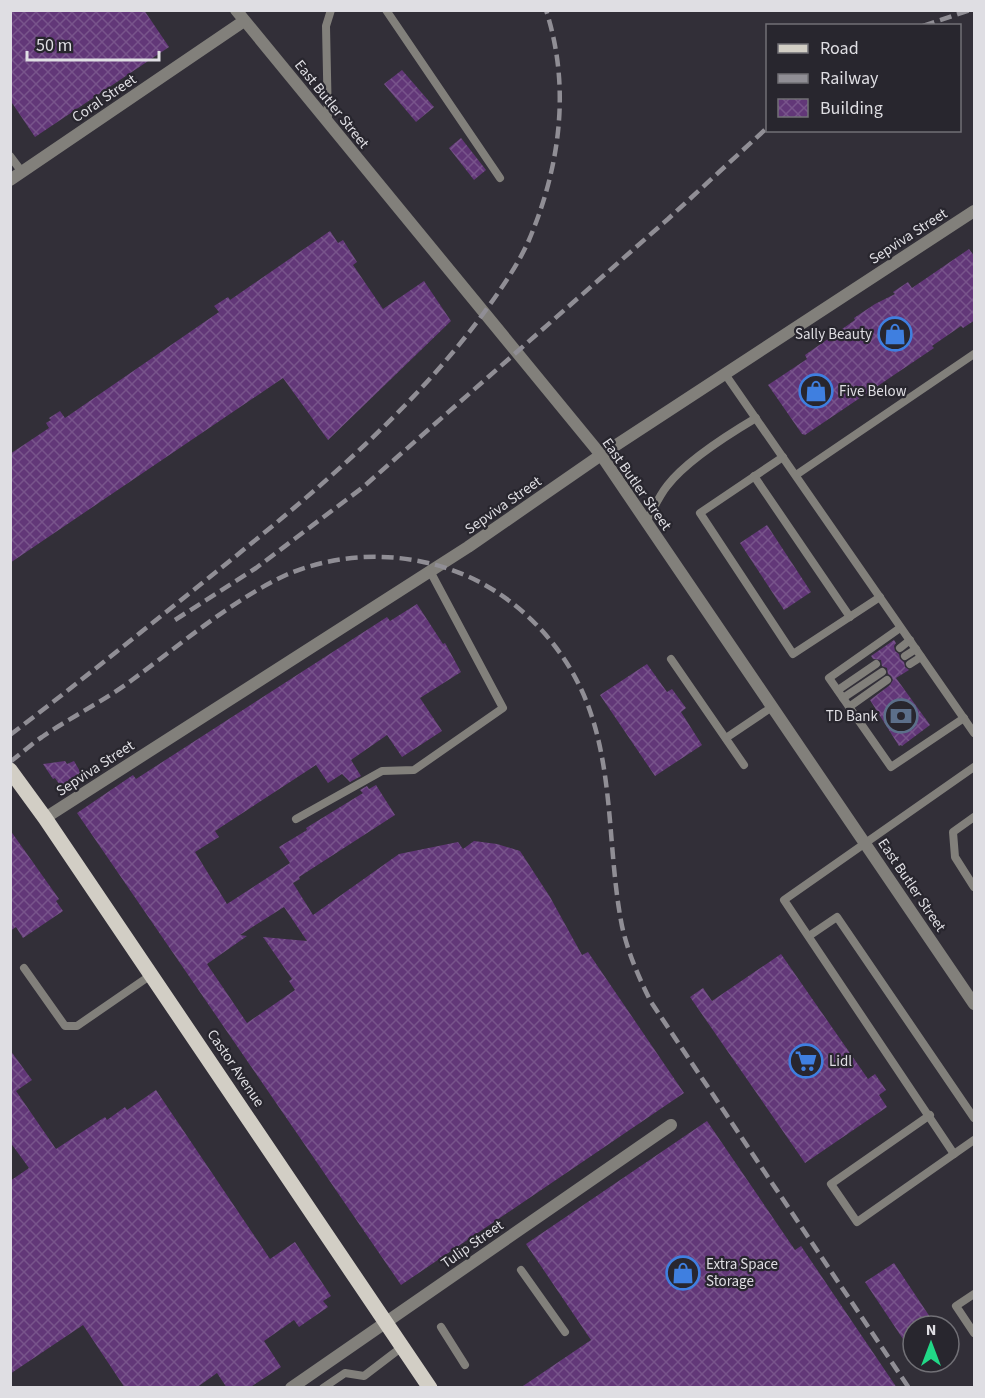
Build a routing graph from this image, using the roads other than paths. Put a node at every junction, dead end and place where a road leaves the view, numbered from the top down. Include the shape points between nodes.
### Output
1 (331, 10) edge
2 (386, 10) edge
3 (240, 16) edge
4 (328, 123) junction
5 (10, 156) edge
6 (22, 172) junction
7 (500, 178) dead end
8 (10, 180) edge
9 (975, 211) edge
10 (975, 354) edge
11 (725, 374) junction
12 (756, 418) junction
13 (600, 455) junction
14 (783, 457) junction
15 (796, 475) junction
16 (754, 476) junction
17 (646, 522) junction
18 (430, 571) junction
19 (880, 597) junction
20 (849, 617) junction
21 (900, 628) junction
22 (910, 640) junction
23 (900, 648) dead end
24 (916, 649) junction
25 (905, 656) dead end
26 (921, 657) junction
27 (671, 659) dead end
28 (876, 664) dead end
29 (910, 664) dead end
30 (882, 672) dead end
31 (887, 680) dead end
32 (838, 690) junction
33 (843, 698) junction
34 (772, 707) junction
35 (849, 707) junction
36 (964, 718) junction
37 (975, 733) edge
38 (726, 738) junction
39 (744, 765) dead end
40 (975, 767) edge
41 (10, 770) edge
42 (975, 817) edge
43 (45, 818) junction
44 (296, 819) dead end
45 (865, 843) junction
46 (975, 887) edge
47 (809, 936) junction
48 (24, 968) dead end
49 (151, 975) junction
50 (975, 1004) edge
51 (930, 1115) junction
52 (975, 1118) edge
53 (671, 1125) dead end
54 (975, 1140) edge
55 (954, 1154) junction
56 (521, 1270) dead end
57 (975, 1294) edge
58 (386, 1323) junction
59 (441, 1327) dead end
60 (565, 1332) dead end
61 (975, 1333) edge
62 (402, 1347) junction
63 (465, 1365) dead end
64 (291, 1388) edge
65 (323, 1388) edge
66 (430, 1388) edge

1 - 4 lane via 326,26
2 - 7 lane
3 - 4 street, East Butler Street
3 - 6 street, Coral Street
4 - 13 street, East Butler Street
5 - 6 lane
6 - 8 street, Coral Street
9 - 11 street, Sepviva Street
10 - 15 lane
11 - 12 lane
11 - 13 street, Sepviva Street
12 - 14 lane
12 - 17 lane via 685,468 667,486
13 - 17 street, East Butler Street
13 - 18 street, Sepviva Street
14 - 15 lane
14 - 16 lane
15 - 19 lane
16 - 20 lane
16 - 20 lane via 700,513 793,654
17 - 34 street, East Butler Street
18 - 43 street, Sepviva Street
18 - 44 lane via 503,708 414,770 382,771
19 - 20 lane
19 - 21 lane
21 - 22 lane
21 - 32 lane via 829,678
22 - 23 lane
22 - 24 lane
24 - 25 lane
24 - 26 lane
26 - 29 lane
26 - 36 lane
27 - 38 lane
28 - 32 lane
30 - 33 lane
31 - 35 lane
32 - 33 lane
33 - 35 lane
34 - 38 lane
34 - 45 street, East Butler Street
35 - 36 lane via 891,767
36 - 37 lane
38 - 39 lane
40 - 45 lane
41 - 43 main road, Castor Avenue
42 - 46 lane via 953,832 955,857
43 - 49 main road, Castor Avenue
45 - 47 lane via 784,900
45 - 50 street, East Butler Street
47 - 51 lane
47 - 52 lane via 837,917
48 - 49 lane via 65,1026 78,1026
49 - 58 main road, Castor Avenue
51 - 55 lane
51 - 55 lane via 831,1184 857,1222
53 - 58 street, Tulip Street
54 - 55 lane
56 - 60 lane
57 - 61 lane via 956,1306
58 - 62 main road, Castor Avenue
58 - 64 street, Tulip Street
59 - 63 lane
62 - 65 lane via 364,1376 345,1373
62 - 66 main road, Castor Avenue

